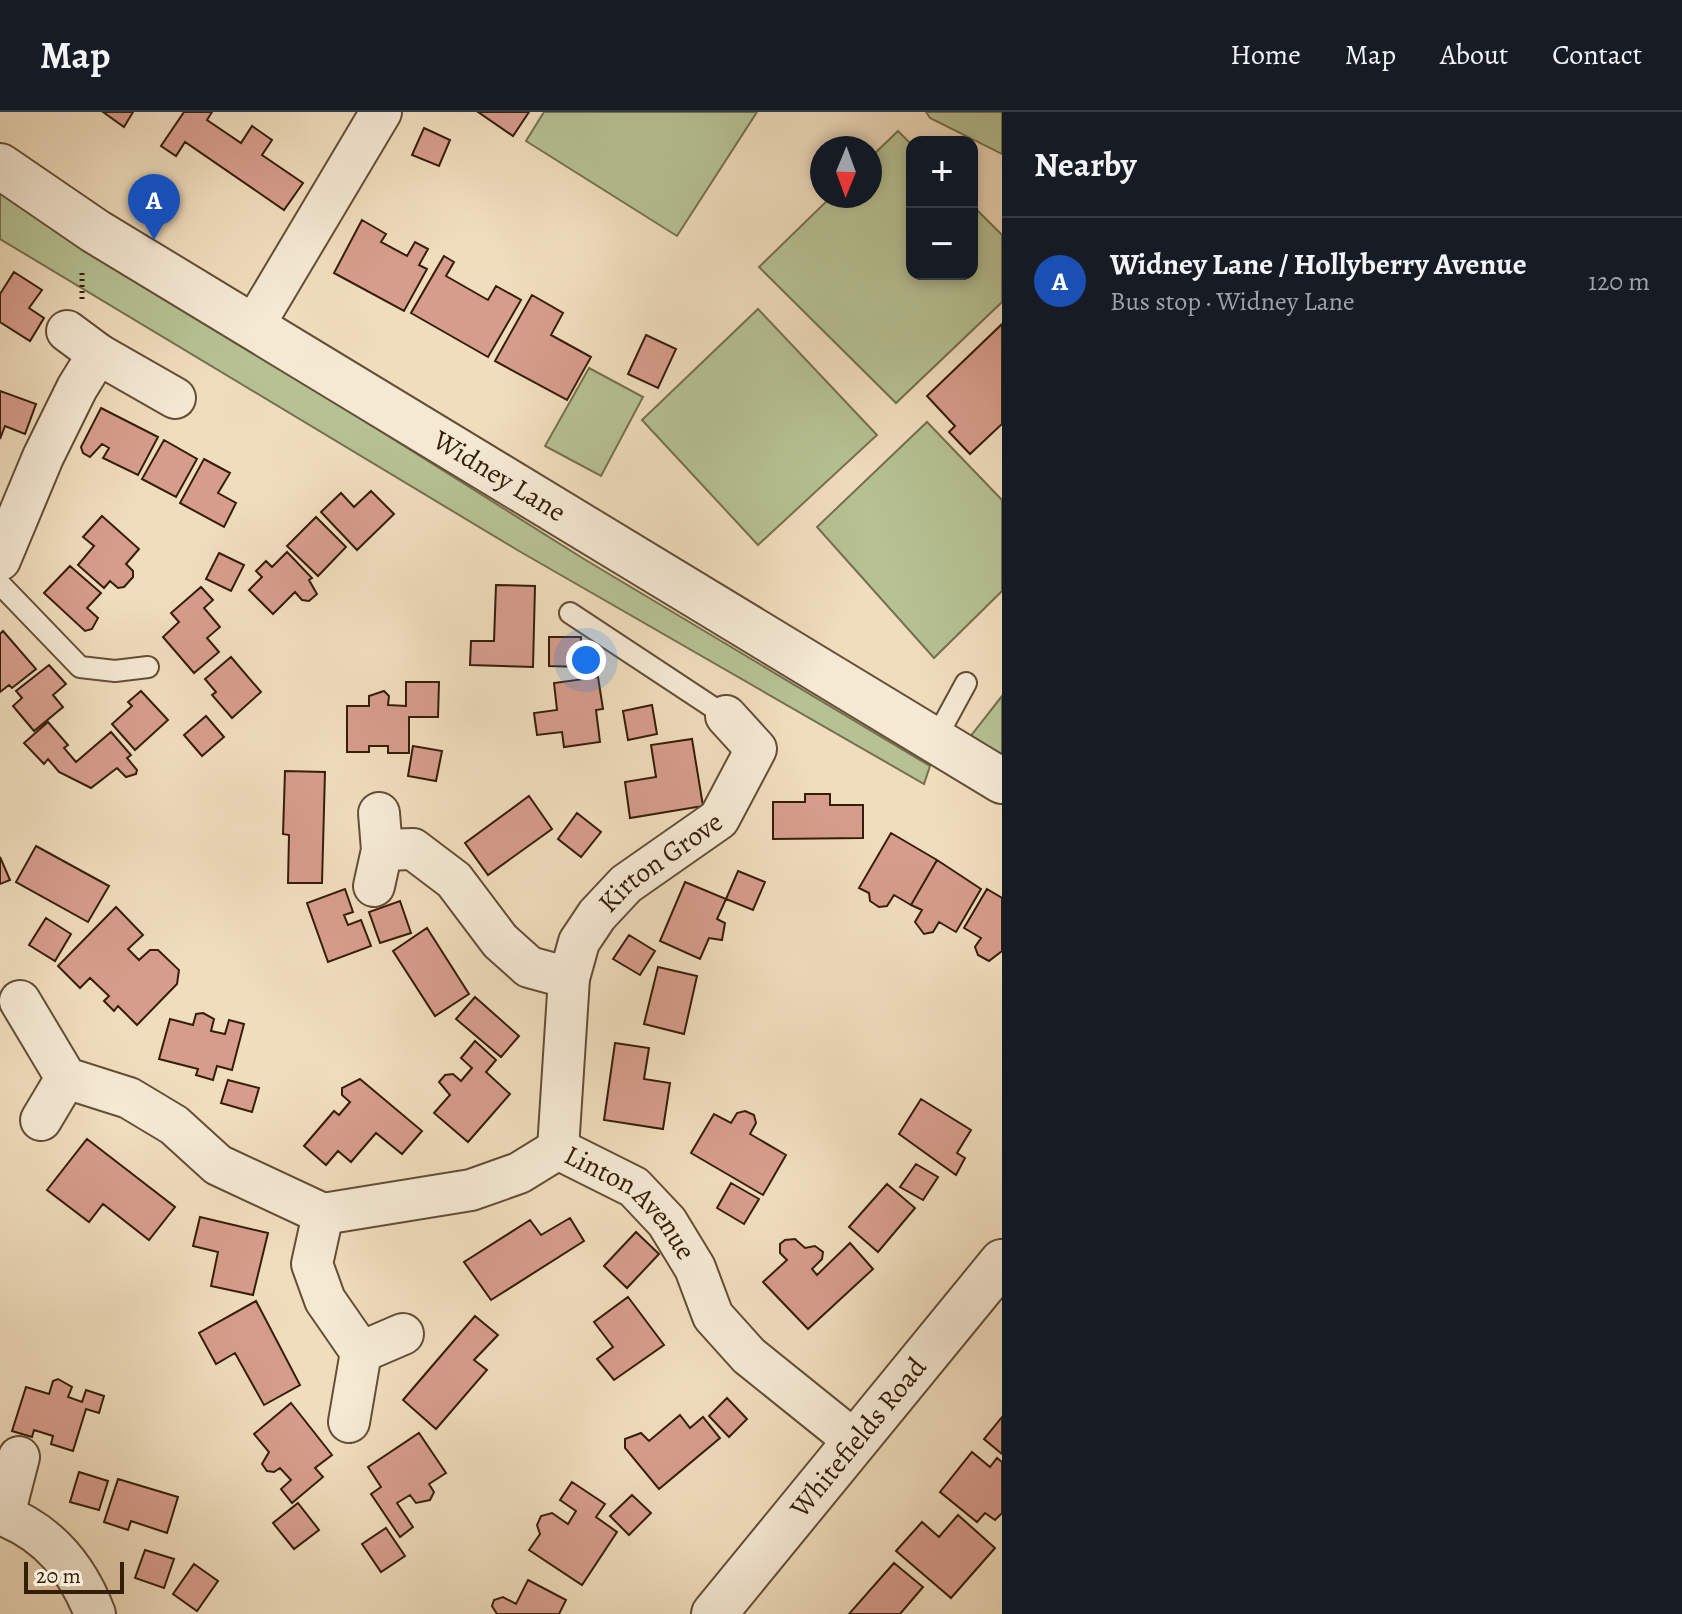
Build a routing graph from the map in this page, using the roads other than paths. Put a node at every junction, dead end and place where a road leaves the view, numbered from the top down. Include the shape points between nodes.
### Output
1 (381, 112) edge
2 (0, 166) edge
3 (253, 327) junction
4 (67, 331) road end
5 (98, 354) junction
6 (175, 398) dead end
7 (0, 560) edge
8 (0, 584) edge
9 (570, 613) dead end
10 (148, 667) dead end
11 (966, 683) dead end
12 (726, 716) joint
13 (935, 740) junction
14 (1002, 781) edge
15 (379, 850) dead end
16 (569, 978) junction
17 (20, 1001) dead end
18 (66, 1078) junction
19 (41, 1120) dead end
20 (558, 1149) junction
21 (323, 1214) junction
22 (1002, 1262) edge
23 (403, 1334) dead end
24 (361, 1352) junction
25 (349, 1422) dead end
26 (856, 1442) junction
27 (19, 1457) dead end
28 (2, 1515) edge
29 (95, 1614) edge
30 (714, 1614) edge

1 - 3 street
2 - 3 street, Widney Lane
3 - 13 street, Widney Lane
4 - 5 street
5 - 6 street
5 - 7 street via 43,457
8 - 10 lane via 80,667
9 - 12 lane
11 - 13 lane
12 - 16 street, Kirton Grove via 770,744 719,819 626,884 597,915 579,942
13 - 14 street, Widney Lane
15 - 16 street via 413,849 454,880 500,941 529,967
16 - 20 street, Kirton Grove
17 - 18 street
18 - 19 street
18 - 21 street via 129,1098 174,1125 218,1165
20 - 21 street, Linton Avenue via 519,1173 471,1190
20 - 26 street, Linton Avenue via 634,1187 667,1222 695,1268 713,1316 749,1356
21 - 24 street via 312,1264 325,1300
22 - 26 street, Whitefields Road
23 - 24 street
24 - 25 street
26 - 30 street, Whitefields Road
27 - 28 street
28 - 29 street via 36,1530 82,1582

